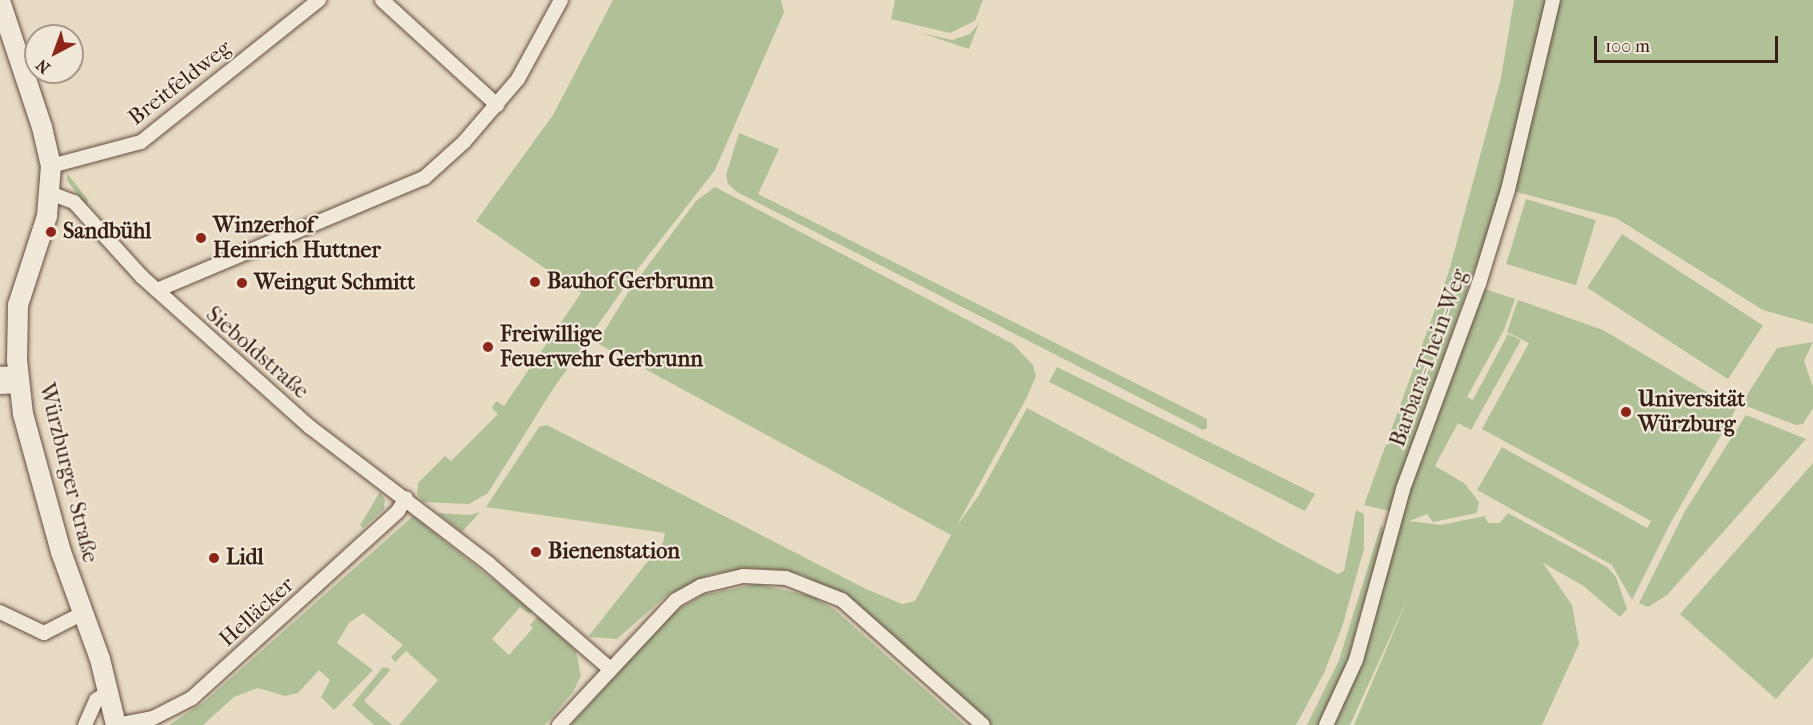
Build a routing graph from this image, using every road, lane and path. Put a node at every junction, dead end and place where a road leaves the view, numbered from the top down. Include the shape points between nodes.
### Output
1 (319, 0) edge
2 (382, 0) edge
3 (561, 0) edge
4 (1553, 0) edge
5 (0, 1) edge
6 (497, 105) junction
7 (51, 166) junction
8 (50, 193) junction
9 (157, 290) junction
10 (9, 380) edge
11 (406, 498) junction
12 (0, 612) edge
13 (83, 613) junction
14 (609, 668) junction
15 (109, 692) junction
16 (85, 725) edge
17 (116, 725) edge
18 (559, 725) edge
19 (983, 725) edge
20 (1326, 725) edge

1 - 7 street, Breitfeldweg via 147,138 130,147
2 - 6 street
3 - 6 street via 531,58
4 - 20 street, Barbara-Thein-Weg via 1508,190 1483,273 1403,489 1356,660
5 - 7 street, Würzburger Straße
6 - 9 street via 437,168 406,189
7 - 8 street, Würzburger Straße
8 - 9 street, Sieboldstraße via 74,202
8 - 10 street, Würzburger Straße via 47,216 19,296
9 - 11 street, Sieboldstraße via 310,427
10 - 13 street, Würzburger Straße
11 - 14 street, Sieboldstraße
11 - 17 street, Helläcker via 398,511 192,698 153,718
12 - 13 street via 44,633
13 - 15 street, Würzburger Straße
14 - 18 street
14 - 19 street via 659,615 701,586 743,576 786,578 842,600
15 - 16 street via 96,699
15 - 17 street, Würzburger Straße

